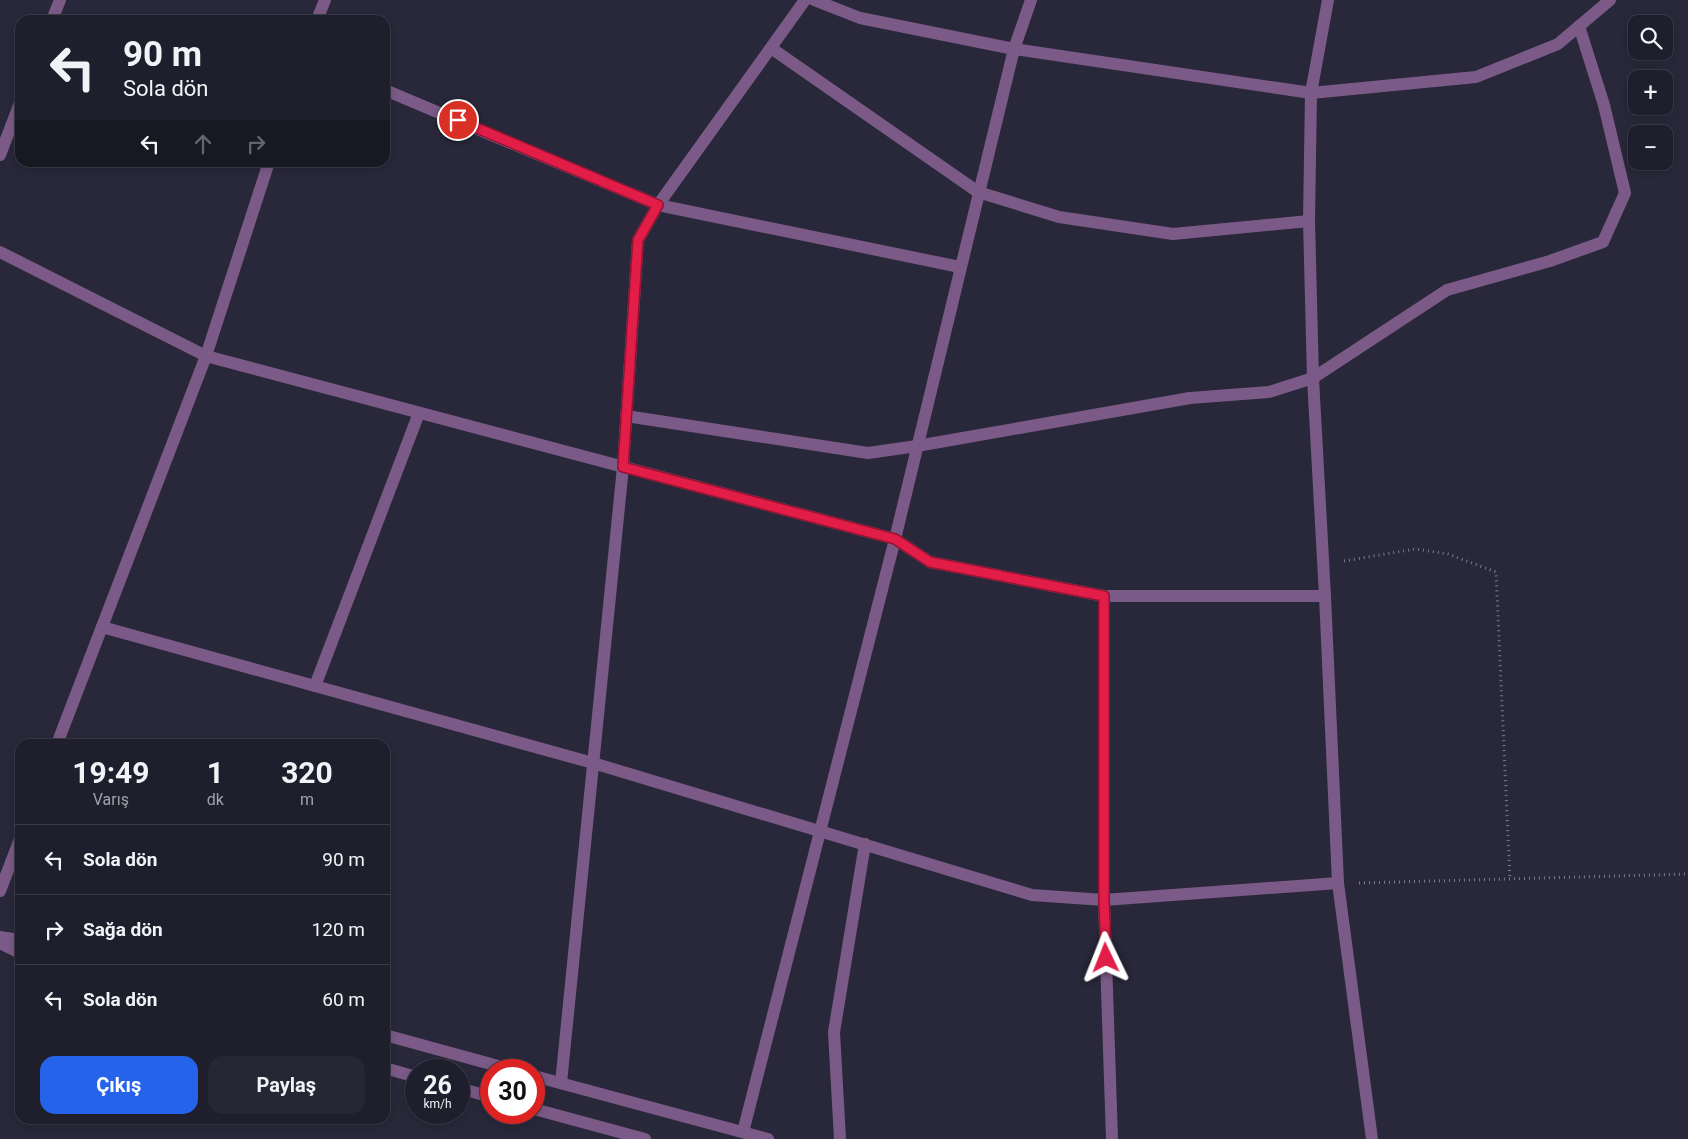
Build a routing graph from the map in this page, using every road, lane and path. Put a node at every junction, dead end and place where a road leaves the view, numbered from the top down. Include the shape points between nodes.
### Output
1 (60, 0) edge
2 (325, 0) edge
3 (805, 0) edge
4 (814, 0) edge
5 (1031, 0) edge
6 (1328, 0) edge
7 (1610, 0) edge
8 (54, 15) edge
9 (319, 15) edge
10 (1579, 26) junction
11 (771, 48) junction
12 (1014, 49) junction
13 (390, 92) edge
14 (1311, 93) junction
15 (15, 116) edge
16 (0, 155) edge
17 (267, 167) edge
18 (978, 192) junction
19 (658, 205) junction
20 (1309, 221) junction
21 (0, 252) edge
22 (960, 267) junction
23 (206, 356) junction
24 (1313, 378) junction
25 (418, 413) junction
26 (626, 416) junction
27 (917, 446) junction
28 (623, 467) junction
29 (895, 539) junction
30 (1324, 564) junction
31 (1104, 596) junction
32 (1326, 596) junction
33 (102, 627) junction
34 (315, 686) junction
35 (59, 739) edge
36 (593, 763) junction
37 (821, 830) junction
38 (865, 844) junction
39 (15, 852) edge
40 (1688, 874) edge
41 (1510, 880) junction
42 (1338, 883) junction
43 (0, 890) edge
44 (1104, 900) junction
45 (0, 937) edge
46 (15, 939) edge
47 (0, 943) edge
48 (15, 950) edge
49 (390, 1036) edge
50 (480, 1061) edge
51 (390, 1069) edge
52 (405, 1074) edge
53 (545, 1079) edge
54 (561, 1083) junction
55 (545, 1112) edge
56 (743, 1132) junction
57 (645, 1139) edge
58 (768, 1139) edge
59 (840, 1139) edge
60 (1112, 1139) edge
61 (1372, 1139) edge

1 - 8 street
2 - 9 street
3 - 11 street
4 - 12 street via 860,18
5 - 12 street
6 - 14 street
7 - 10 street
10 - 14 street via 1558,44 1476,77
10 - 24 street via 1604,105 1625,193 1603,242 1550,261 1447,290
11 - 18 street
11 - 19 street
12 - 14 street
12 - 18 street
13 - 19 street
14 - 20 street
15 - 16 street
17 - 23 street
18 - 20 street via 1059,217 1173,234
18 - 22 street
19 - 22 street
19 - 26 street via 638,240
20 - 24 street
21 - 23 street
22 - 27 street
23 - 25 street
23 - 33 street
24 - 27 street via 1269,392 1190,398
24 - 30 street
25 - 28 street
25 - 34 street
26 - 27 street via 868,453
26 - 28 street
27 - 29 street
28 - 29 street
28 - 36 street
29 - 31 street via 930,562
29 - 37 street
30 - 32 street
30 - 41 path via 1415,550 1448,554 1496,572
31 - 32 street
31 - 44 street
32 - 42 street
33 - 34 street
33 - 35 street
34 - 36 street
36 - 37 street
36 - 54 street
37 - 38 street
37 - 56 street
38 - 44 street via 1032,895
38 - 59 street via 834,1032
39 - 43 street
40 - 41 path
41 - 42 path
42 - 44 street
42 - 61 street
44 - 60 street
45 - 46 street
47 - 48 street
49 - 50 street
51 - 52 street
53 - 54 street
54 - 56 street
55 - 57 street
56 - 58 street

